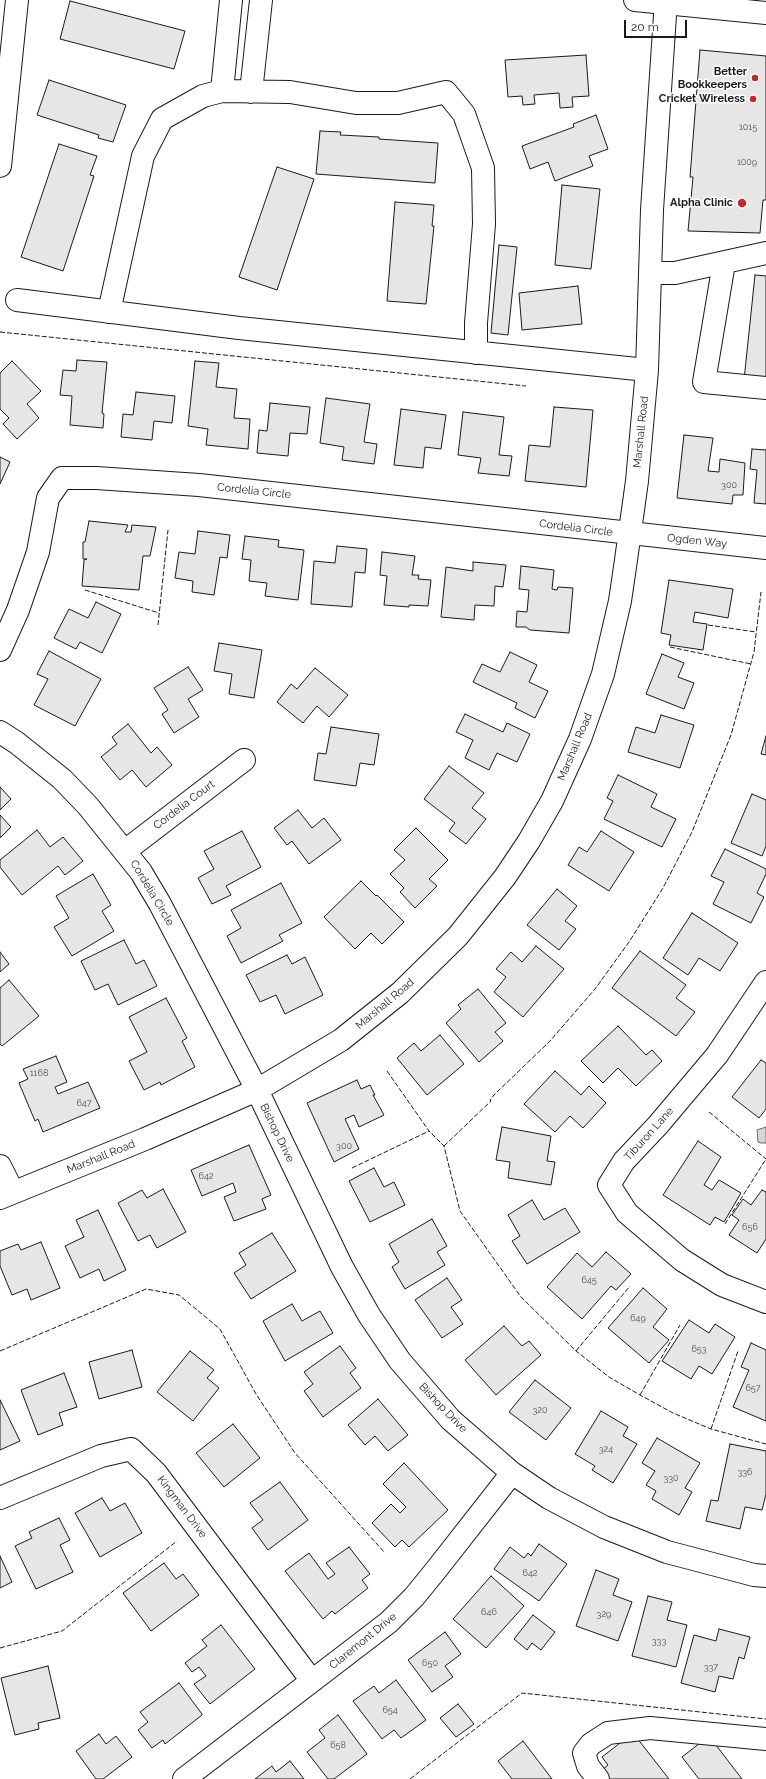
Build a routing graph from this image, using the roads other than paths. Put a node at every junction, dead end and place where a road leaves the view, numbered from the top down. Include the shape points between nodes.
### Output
1 (17, 0) edge
2 (231, 0) edge
3 (261, 0) edge
4 (635, 0) edge
5 (666, 2) edge
6 (766, 13) edge
7 (222, 91) junction
8 (251, 92) junction
9 (0, 166) edge
10 (766, 253) edge
11 (724, 263) junction
12 (651, 273) junction
13 (17, 300) dead end
14 (109, 312) junction
15 (476, 353) junction
16 (647, 370) junction
17 (766, 388) edge
18 (629, 534) junction
19 (766, 548) edge
20 (0, 650) edge
21 (0, 732) edge
22 (244, 760) dead end
23 (125, 850) junction
24 (766, 982) edge
25 (257, 1090) junction
26 (0, 1166) edge
27 (6, 1195) edge
28 (766, 1302) edge
29 (512, 1473) junction
30 (0, 1498) edge
31 (766, 1576) edge
32 (312, 1681) junction
33 (766, 1739) edge
34 (184, 1779) edge
35 (598, 1779) edge

1 - 9 street
2 - 7 street
3 - 8 street
4 - 5 street
5 - 6 street
5 - 12 street, Marshall Road via 652,210
7 - 8 street
7 - 14 street via 203,96 162,119 143,156
8 - 15 street via 290,92 356,103 398,103 446,92 464,114 483,168 484,224
10 - 11 street
11 - 12 street via 676,273
11 - 17 street via 704,382
12 - 16 street, Marshall Road
13 - 14 street
14 - 15 street
15 - 16 street
16 - 18 street, Marshall Road via 637,480
18 - 19 street, Ogden Way
18 - 20 street, Cordelia Circle via 199,485 62,478 48,498 36,559 18,610
18 - 25 street, Marshall Road via 620,601 596,696 552,801 505,877 462,931 400,993 341,1040
21 - 23 street, Cordelia Circle via 62,779
22 - 23 street, Cordelia Court
23 - 25 street, Cordelia Circle via 160,904
24 - 28 street, Tiburon Lane via 717,1055 658,1125 624,1160 609,1185 627,1213 682,1260 722,1285
25 - 27 street, Marshall Road
25 - 29 street, Bishop Drive via 342,1267 369,1315 400,1361 451,1420
26 - 27 street
29 - 31 street, Bishop Drive via 549,1498 604,1527 667,1552
29 - 32 street, Claremont Drive via 414,1597 389,1622
30 - 32 street, Kingman Drive via 101,1456 131,1450 156,1473
32 - 34 street, Claremont Drive
33 - 35 street via 650,1728 608,1733 591,1744 584,1753 588,1766

